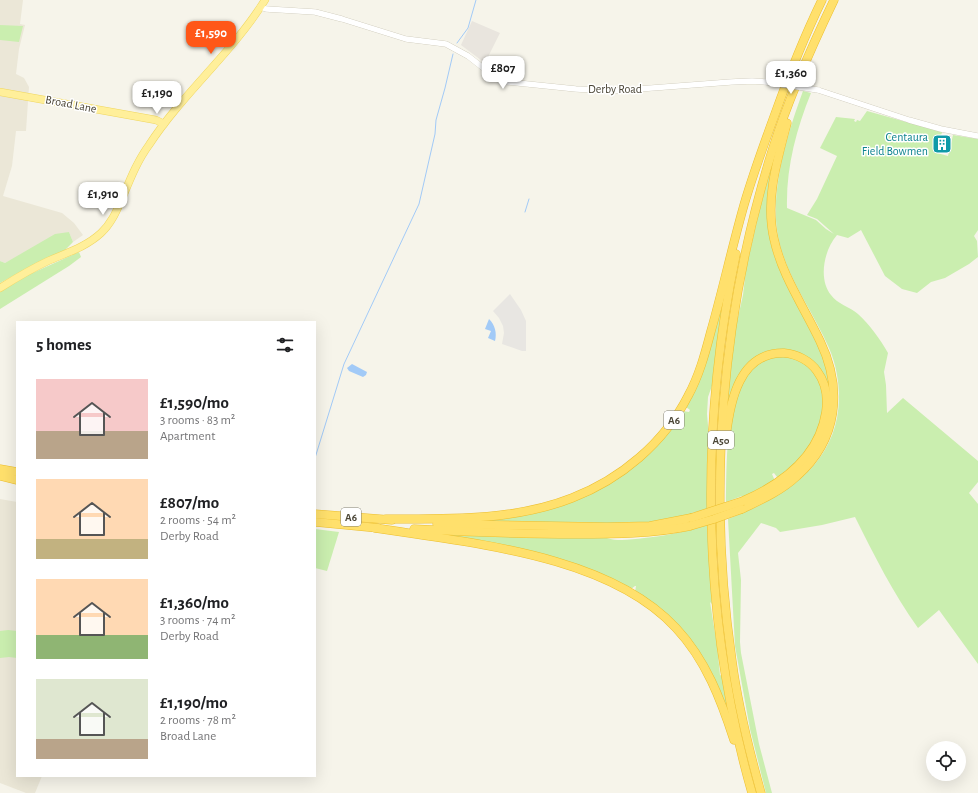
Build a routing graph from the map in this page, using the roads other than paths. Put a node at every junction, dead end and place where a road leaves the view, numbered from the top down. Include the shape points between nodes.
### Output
1 (265, 0) edge
2 (822, 0) edge
3 (834, 0) edge
4 (260, 7) junction
5 (0, 92) edge
6 (794, 93) junction
7 (773, 118) junction
8 (162, 127) junction
9 (978, 136) edge
10 (0, 288) edge
11 (0, 469) edge
12 (16, 472) edge
13 (0, 476) edge
14 (16, 480) edge
15 (720, 504) junction
16 (743, 505) junction
17 (316, 514) edge
18 (386, 519) junction
19 (316, 522) edge
20 (691, 522) junction
21 (374, 528) junction
22 (745, 769) junction
23 (752, 793) edge
24 (761, 793) edge

1 - 4 main road
2 - 7 highway, A50 via 801,45
3 - 6 highway, A50
4 - 8 main road
4 - 9 street, Derby Road, bridge via 321,13 406,39 446,44 507,82 612,91 731,82 766,82 818,90 927,126
5 - 8 main road, Broad Lane via 156,120
6 - 15 highway, A50 via 780,126 763,181 739,283 724,388
6 - 16 highway, A6 via 773,180 772,226 783,268 828,360 834,390 833,411 823,443 808,465 781,488
7 - 18 highway, A6 via 744,204 700,370 678,414 648,450 612,479 584,493 525,511 457,518
7 - 22 highway, A50 via 745,216 728,294 718,366 712,450 712,526 719,624 728,689
8 - 10 main road via 140,159 113,217 101,233 84,246 28,271
11 - 12 highway
13 - 14 highway
15 - 16 highway via 728,416 740,379 748,368 764,357 782,353 797,356 813,367 824,385 826,409 821,430 813,448 796,468
15 - 24 highway, A50 via 724,591 732,662
16 - 20 highway, A6, bridge via 714,519
17 - 18 highway, A6
18 - 20 highway via 458,525 591,527
19 - 21 highway, A6
20 - 21 highway, A6 via 659,532 622,534 506,534
21 - 22 highway via 491,546 537,557 591,573 641,598 677,629 703,664 722,705
22 - 23 highway, A50

